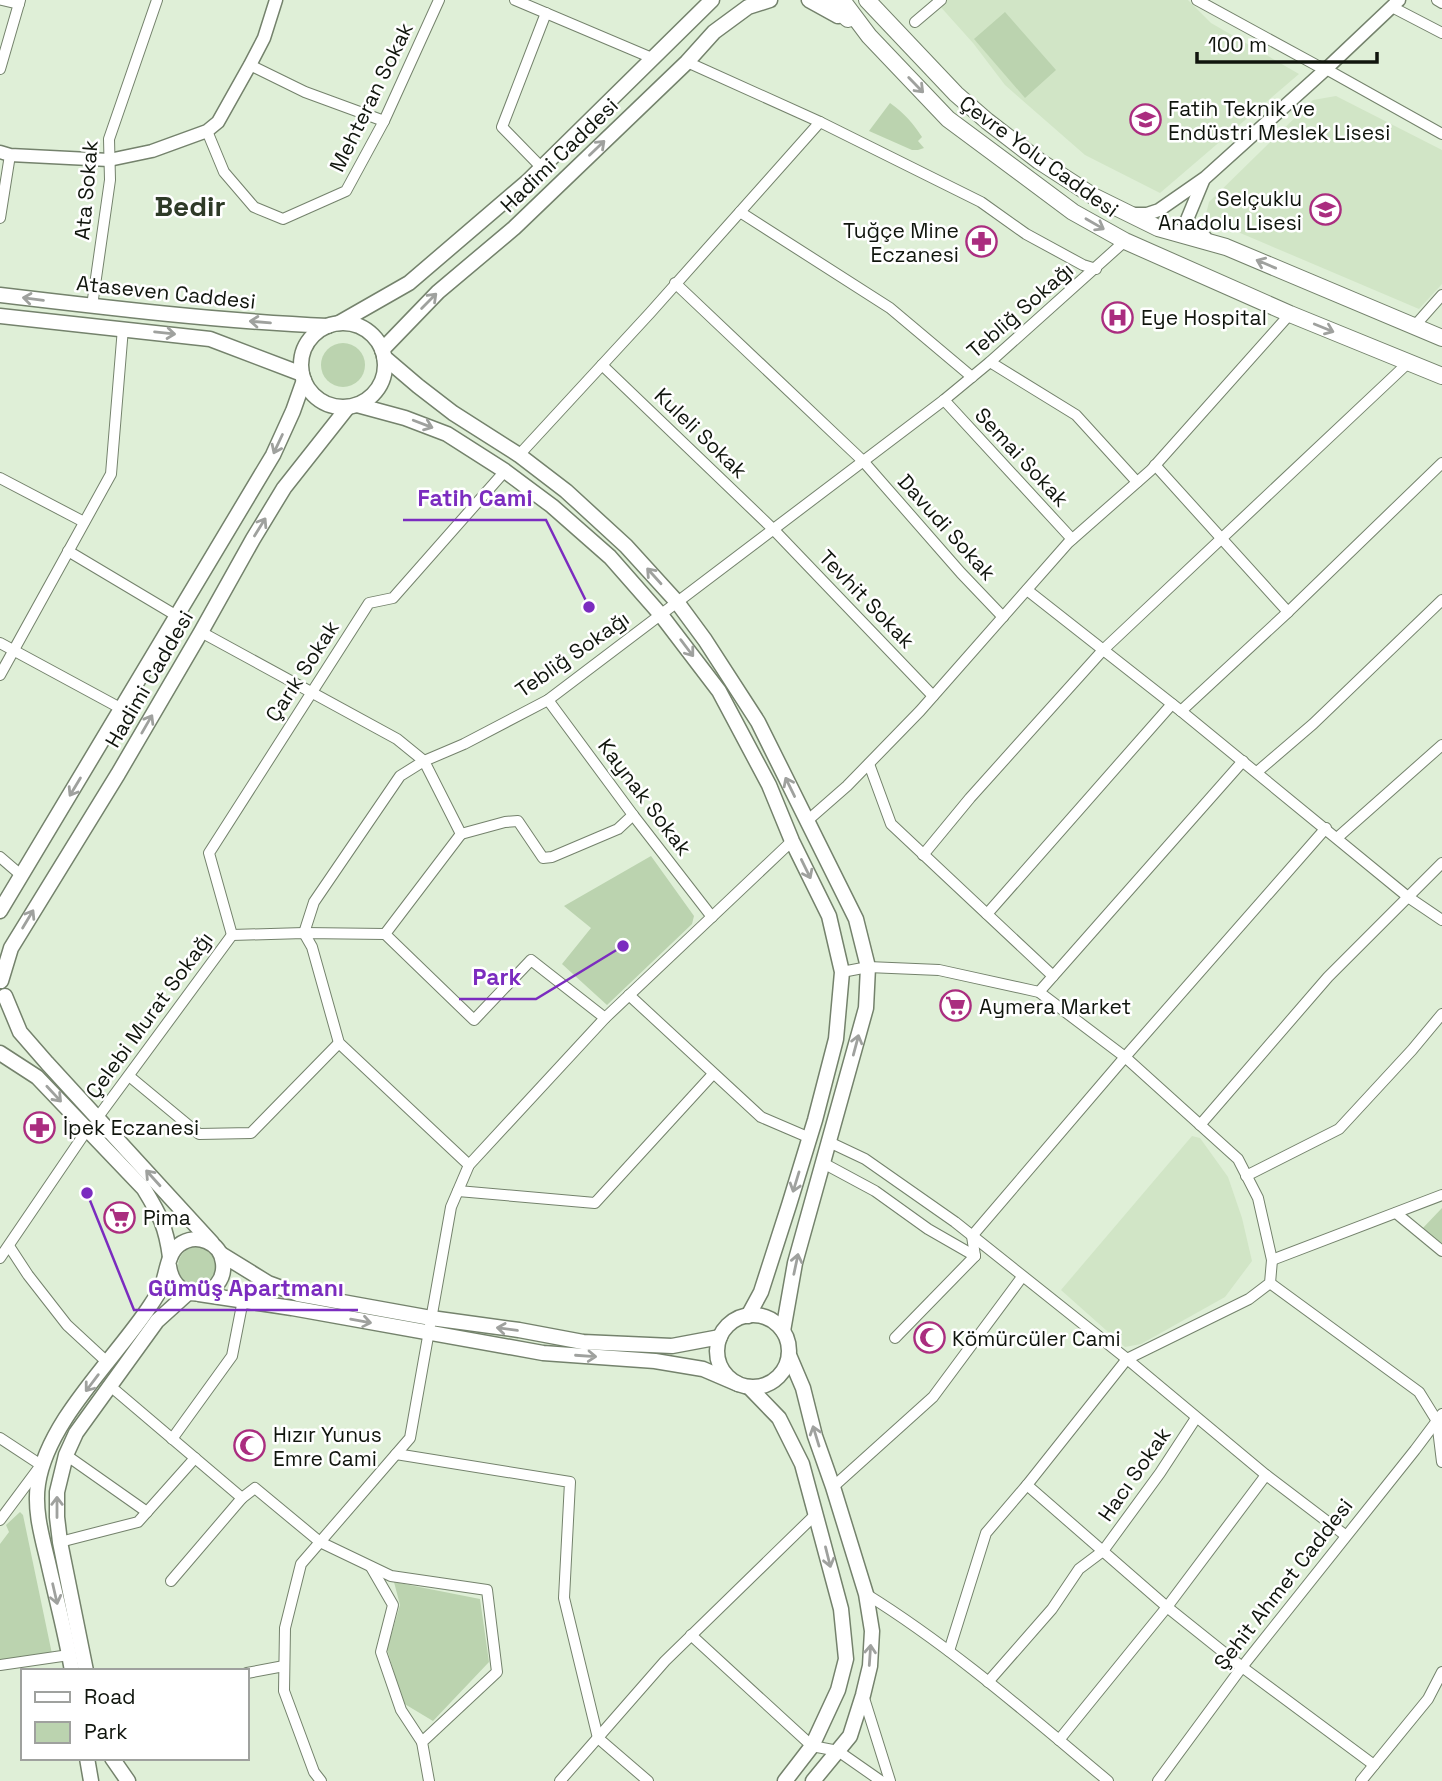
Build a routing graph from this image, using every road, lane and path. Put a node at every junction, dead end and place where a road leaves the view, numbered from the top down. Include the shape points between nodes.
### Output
1 (2, 0) edge
2 (156, 0) edge
3 (276, 0) edge
4 (439, 0) edge
5 (515, 0) edge
6 (712, 0) edge
7 (770, 0) edge
8 (809, 0) edge
9 (827, 0) edge
10 (842, 0) edge
11 (870, 0) edge
12 (941, 0) edge
13 (1197, 0) edge
14 (1437, 0) edge
15 (19, 2) edge
16 (1442, 3) edge
17 (752, 4) edge
18 (1395, 4) edge
19 (546, 13) junction
20 (915, 22) dead end
21 (1442, 33) edge
22 (869, 36) junction
23 (652, 58) junction
24 (687, 62) junction
25 (250, 65) junction
26 (1321, 67) junction
27 (0, 69) edge
28 (384, 121) junction
29 (820, 122) junction
30 (206, 131) junction
31 (1442, 134) edge
32 (5, 154) edge
33 (109, 160) junction
34 (542, 168) junction
35 (1205, 178) junction
36 (740, 212) junction
37 (1125, 214) junction
38 (0, 218) edge
39 (1125, 241) junction
40 (1226, 247) junction
41 (1096, 269) junction
42 (675, 283) junction
43 (0, 295) edge
44 (1442, 295) edge
45 (92, 306) junction
46 (1290, 314) junction
47 (0, 316) edge
48 (333, 324) junction
49 (1411, 326) junction
50 (123, 328) junction
51 (1442, 338) edge
52 (383, 354) junction
53 (990, 362) junction
54 (1408, 363) junction
55 (602, 365) junction
56 (1442, 376) edge
57 (303, 377) junction
58 (972, 377) junction
59 (944, 400) junction
60 (353, 406) junction
61 (519, 455) junction
62 (863, 461) junction
63 (1155, 465) junction
64 (1440, 470) edge
65 (505, 471) junction
66 (0, 478) edge
67 (1137, 482) junction
68 (84, 522) junction
69 (773, 529) junction
70 (1222, 537) junction
71 (1072, 539) junction
72 (68, 551) junction
73 (1027, 590) junction
74 (1442, 600) edge
75 (677, 602) junction
76 (1288, 611) junction
77 (661, 615) junction
78 (177, 616) junction
79 (1003, 617) junction
80 (201, 632) junction
81 (0, 643) edge
82 (1103, 650) junction
83 (14, 651) junction
84 (0, 675) edge
85 (312, 692) junction
86 (933, 696) junction
87 (548, 700) junction
88 (1177, 707) junction
89 (122, 709) junction
90 (1442, 745) edge
91 (424, 761) junction
92 (1243, 761) junction
93 (869, 764) junction
94 (1257, 772) junction
95 (633, 815) junction
96 (807, 821) junction
97 (1326, 828) junction
98 (461, 834) junction
99 (1337, 838) junction
100 (792, 841) junction
101 (923, 855) junction
102 (0, 857) edge
103 (1442, 863) edge
104 (22, 876) junction
105 (1408, 897) junction
106 (0, 911) edge
107 (987, 914) junction
108 (712, 917) junction
109 (1442, 920) edge
110 (304, 933) junction
111 (385, 934) junction
112 (232, 935) junction
113 (868, 967) junction
114 (842, 972) junction
115 (1053, 976) junction
116 (1, 979) edge
117 (1039, 992) junction
118 (629, 995) junction
119 (5, 996) junction
120 (1442, 1014) edge
121 (605, 1018) junction
122 (0, 1019) edge
123 (340, 1043) junction
124 (0, 1053) edge
125 (1125, 1057) junction
126 (713, 1074) junction
127 (129, 1076) junction
128 (98, 1117) junction
129 (1200, 1125) junction
130 (88, 1130) junction
131 (810, 1138) junction
132 (829, 1142) junction
133 (823, 1163) junction
134 (469, 1165) junction
135 (1246, 1176) junction
136 (458, 1191) junction
137 (1442, 1195) edge
138 (1396, 1213) junction
139 (972, 1236) junction
140 (9, 1246) junction
141 (218, 1250) junction
142 (1442, 1251) edge
143 (975, 1256) junction
144 (0, 1258) edge
145 (1272, 1260) junction
146 (169, 1261) junction
147 (1022, 1277) junction
148 (1270, 1283) junction
149 (193, 1293) junction
150 (243, 1300) junction
151 (748, 1316) junction
152 (430, 1326) junction
153 (783, 1331) junction
154 (720, 1337) junction
155 (895, 1338) dead end
156 (789, 1354) junction
157 (1127, 1359) junction
158 (107, 1362) junction
159 (109, 1385) junction
160 (744, 1386) junction
161 (1196, 1418) junction
162 (1440, 1418) edge
163 (0, 1438) edge
164 (172, 1439) junction
165 (396, 1454) junction
166 (66, 1455) junction
167 (195, 1458) junction
168 (1442, 1462) edge
169 (41, 1465) junction
170 (1266, 1475) junction
171 (1027, 1485) junction
172 (833, 1487) junction
173 (242, 1498) junction
174 (147, 1512) junction
175 (816, 1514) junction
176 (0, 1520) edge
177 (1345, 1535) junction
178 (60, 1542) junction
179 (320, 1542) junction
180 (1103, 1551) junction
181 (370, 1566) junction
182 (171, 1581) dead end
183 (866, 1594) junction
184 (1167, 1607) junction
185 (691, 1635) junction
186 (949, 1651) junction
187 (69, 1655) junction
188 (0, 1665) edge
189 (284, 1666) junction
190 (1242, 1667) junction
191 (72, 1669) edge
192 (86, 1669) edge
193 (1442, 1672) edge
194 (248, 1673) edge
195 (988, 1682) junction
196 (863, 1695) junction
197 (598, 1738) junction
198 (1059, 1740) junction
199 (422, 1742) junction
200 (812, 1746) junction
201 (838, 1751) junction
202 (87, 1760) edge
203 (113, 1760) edge
204 (1374, 1765) junction
205 (91, 1781) edge
206 (128, 1781) edge
207 (321, 1781) edge
208 (429, 1781) edge
209 (560, 1781) edge
210 (648, 1781) edge
211 (785, 1781) edge
212 (813, 1781) edge
213 (881, 1781) edge
214 (890, 1781) edge
215 (1108, 1781) edge
216 (1157, 1781) edge
217 (1361, 1781) edge

1 - 15 street
2 - 33 street, Ata Sokak via 109,139
3 - 25 street
4 - 28 street, Mehteran Sokak
5 - 19 street
6 - 23 main road, Hadimi Caddesi
7 - 17 main road, Hadimi Caddesi
8 - 22 main road
9 - 22 highway
10 - 22 highway, Çevre Yolu Caddesi
11 - 37 highway, Çevre Yolu Caddesi via 956,94 987,121 1039,161
12 - 20 street
13 - 26 street
14 - 16 street
15 - 27 street
17 - 24 main road, Hadimi Caddesi via 714,32
18 - 21 street
18 - 26 street
19 - 23 street
19 - 34 street via 502,127
22 -> 39 highway, Çevre Yolu Caddesi via 948,119 1073,212
23 - 34 main road, Hadimi Caddesi
24 - 29 street
52 -> 24 main road, Hadimi Caddesi via 438,292 514,228
25 - 28 street via 305,92
25 - 30 street via 218,122
26 - 31 street
26 - 35 street
28 - 30 street, Mehteran Sokak via 346,191 283,219 254,207 224,172
29 - 36 street
29 - 41 street via 981,202 1026,234
30 - 33 street via 152,151
32 - 33 street
32 - 38 street
33 - 45 street, Ata Sokak
34 - 48 main road, Hadimi Caddesi via 409,283
35 - 37 street via 1159,210
35 - 40 street via 1186,222 1194,232
36 - 42 street
36 - 58 street via 890,307
37 - 40 highway, Çevre Yolu Caddesi
39 - 41 street, Tebliğ Sokağı
39 - 46 highway, Çevre Yolu Caddesi
49 -> 40 highway, Çevre Yolu Caddesi
41 - 53 street, Tebliğ Sokağı
42 - 55 street
42 - 62 street, Davudi Sokak
45 -> 43 main road, Ataseven Caddesi
44 - 49 street
48 -> 45 main road, Ataseven Caddesi via 281,324
46 -> 54 highway, Çevre Yolu Caddesi
46 - 63 street
47 - 50 main road
48 - 52 main road via 364,329
48 - 57 main road via 309,340 301,362
49 - 51 highway, Çevre Yolu Caddesi
50 -> 57 main road via 210,339
50 - 68 street via 111,474
52 - 60 main road via 382,382 366,401
52 - 61 main road via 453,413
53 - 58 street, Tebliğ Sokağı
53 - 67 street via 1076,415
54 - 56 highway, Çevre Yolu Caddesi
54 - 70 street
55 - 61 street
55 - 69 street, Kuleli Sokak
57 - 60 main road via 321,401 334,407
57 -> 78 main road, Hadimi Caddesi via 273,455
58 - 59 street, Tebliğ Sokağı
59 - 62 street, Tebliğ Sokağı
59 - 71 street, Semai Sokak
60 -> 65 main road via 447,434
80 -> 60 main road, Hadimi Caddesi via 284,488
75 -> 61 main road via 626,546
62 - 69 street, Tebliğ Sokağı
62 - 79 street, Davudi Sokak
63 - 67 street
63 - 70 street
64 - 76 street
65 - 77 main road via 610,557
65 - 85 street, Çarık Sokak via 393,598 369,603
66 - 68 street
67 - 71 street
68 - 72 street
69 - 75 street, Tebliğ Sokağı
69 - 86 street, Tevhit Sokak
70 - 76 street
70 - 82 street
71 - 73 street
72 - 78 street
72 - 83 street
73 - 79 street
73 - 82 street
74 - 94 street
75 - 77 street, Tebliğ Sokağı
96 -> 75 main road via 758,722
76 - 88 street
77 - 87 street, Tebliğ Sokağı
77 -> 100 main road via 719,691 769,785
78 - 89 main road, Hadimi Caddesi
79 - 86 street
80 - 85 street
116 -> 80 main road, Hadimi Caddesi via 11,948
81 - 83 street
82 - 88 street
82 - 101 street
83 - 84 street
83 - 89 street
85 - 91 street via 397,739
85 - 112 street, Çarık Sokak via 209,853
86 - 93 street
87 - 91 street, Tebliğ Sokağı
87 - 95 street, Kaynak Sokak
88 - 92 street
88 - 107 street
89 -> 104 main road, Hadimi Caddesi
90 - 99 street
91 - 98 street
91 - 110 street, Tebliğ Sokağı via 400,776 314,902
92 - 94 street
92 - 115 street
93 - 96 street
93 - 101 street via 891,824
94 - 97 street
95 - 98 street via 618,829 543,858 518,821
95 - 108 street, Kaynak Sokak
96 - 113 main road via 856,919
97 - 99 street
97 - 125 street
98 - 111 street
99 - 105 street
100 - 108 street
100 -> 114 main road via 829,916
101 - 107 street
102 - 104 street
103 - 105 street
104 - 106 main road, Hadimi Caddesi
105 - 109 street
105 - 129 street via 1328,977
107 - 115 street
108 - 118 street
110 - 111 street
110 - 112 street
110 - 123 street
111 - 121 street via 474,1020 531,960
112 - 127 street, Çelebi Murat Sokağı
113 - 114 street
113 - 117 street via 939,970
132 -> 113 main road via 866,1008
114 - 131 main road via 836,1039
115 - 117 street
116 - 119 main road
117 - 125 street
118 - 121 street
118 - 126 street
119 - 122 main road
119 - 128 main road via 20,1032
120 - 135 street via 1339,1129
121 - 134 street
123 - 127 street via 251,1133 199,1134
123 - 134 street
124 -> 130 main road via 37,1077
125 - 129 street
125 - 139 street
126 - 131 street via 761,1117
126 - 136 street via 595,1203
127 - 128 street, Çelebi Murat Sokağı
141 -> 128 main road
129 - 135 street via 1237,1159
130 - 140 street
130 - 146 main road via 144,1189 158,1211 167,1233
131 -> 151 main road via 761,1292
132 - 133 main road
132 - 139 street via 865,1159
133 - 143 street
153 -> 133 main road via 795,1263
134 - 136 street
135 - 145 street via 1258,1198
136 - 152 street via 451,1207
137 - 138 street
138 - 142 street
138 - 145 street
139 - 143 street
139 - 147 street
140 - 144 street
140 - 158 street via 67,1325
141 - 146 main road via 208,1241 189,1239 174,1249
141 - 149 main road via 223,1263 220,1281 206,1292
141 - 152 main road via 268,1283 298,1294
143 - 155 street
145 - 148 street
146 - 149 main road via 174,1283
146 - 158 main road via 161,1289
147 - 157 street
147 - 172 street via 933,1397
148 - 157 street via 1249,1299
148 - 162 street via 1419,1392
149 - 150 main road
149 - 159 main road via 157,1321
150 -> 152 main road
150 - 164 street via 232,1356
151 - 153 main road via 768,1318
151 - 154 main road via 736,1319
154 -> 152 main road via 672,1346
152 -> 160 main road via 543,1353 703,1369
152 - 165 street via 410,1438
153 - 156 main road
154 - 160 main road via 717,1348 722,1369
156 - 160 main road via 786,1366 771,1382
172 -> 156 main road
157 - 161 street
157 - 171 street
158 -> 169 main road via 65,1419
159 - 164 street
159 - 166 main road
160 - 175 main road via 779,1418 802,1464
161 - 170 street
161 - 180 street, Hacı Sokak
162 - 168 street
162 - 177 street, Şehit Ahmet Caddesi
163 - 169 street
164 - 167 street
165 - 179 street
165 - 197 street via 570,1482 564,1598
166 - 174 street
178 -> 166 main road via 57,1492
167 - 173 street
167 - 174 street
169 - 176 street
169 -> 187 main road via 38,1517
170 - 177 street
170 - 184 street
171 - 180 street
171 - 186 street via 986,1533
172 - 183 main road
173 - 179 street via 255,1488
173 - 182 street
174 - 178 street via 138,1521
175 - 185 street
175 -> 200 main road via 841,1609 846,1659 838,1690
177 - 190 street, Şehit Ahmet Caddesi
178 - 192 main road
179 - 181 street
179 - 189 street via 302,1564 285,1628
180 - 184 street
180 - 195 street, Hacı Sokak via 1079,1569 1052,1609
181 - 199 street via 393,1605 381,1652 401,1710
181 - 199 street via 391,1576 487,1590 497,1672
183 - 186 street
196 -> 183 main road via 872,1631
184 - 190 street
184 - 198 street
185 - 197 street
185 - 200 street
186 - 195 street
187 - 188 street
187 - 191 main road
189 - 194 street
189 - 207 street via 284,1691
190 - 204 street
190 - 216 street, Şehit Ahmet Caddesi
193 - 204 street via 1428,1699
195 - 198 street
196 - 201 main road via 850,1736
196 - 214 street
197 - 209 street
197 - 210 street
198 - 215 street
199 - 208 street
200 - 201 street
200 - 211 main road
201 - 212 main road
201 - 213 street
202 - 205 main road
203 - 206 main road
204 - 217 street

